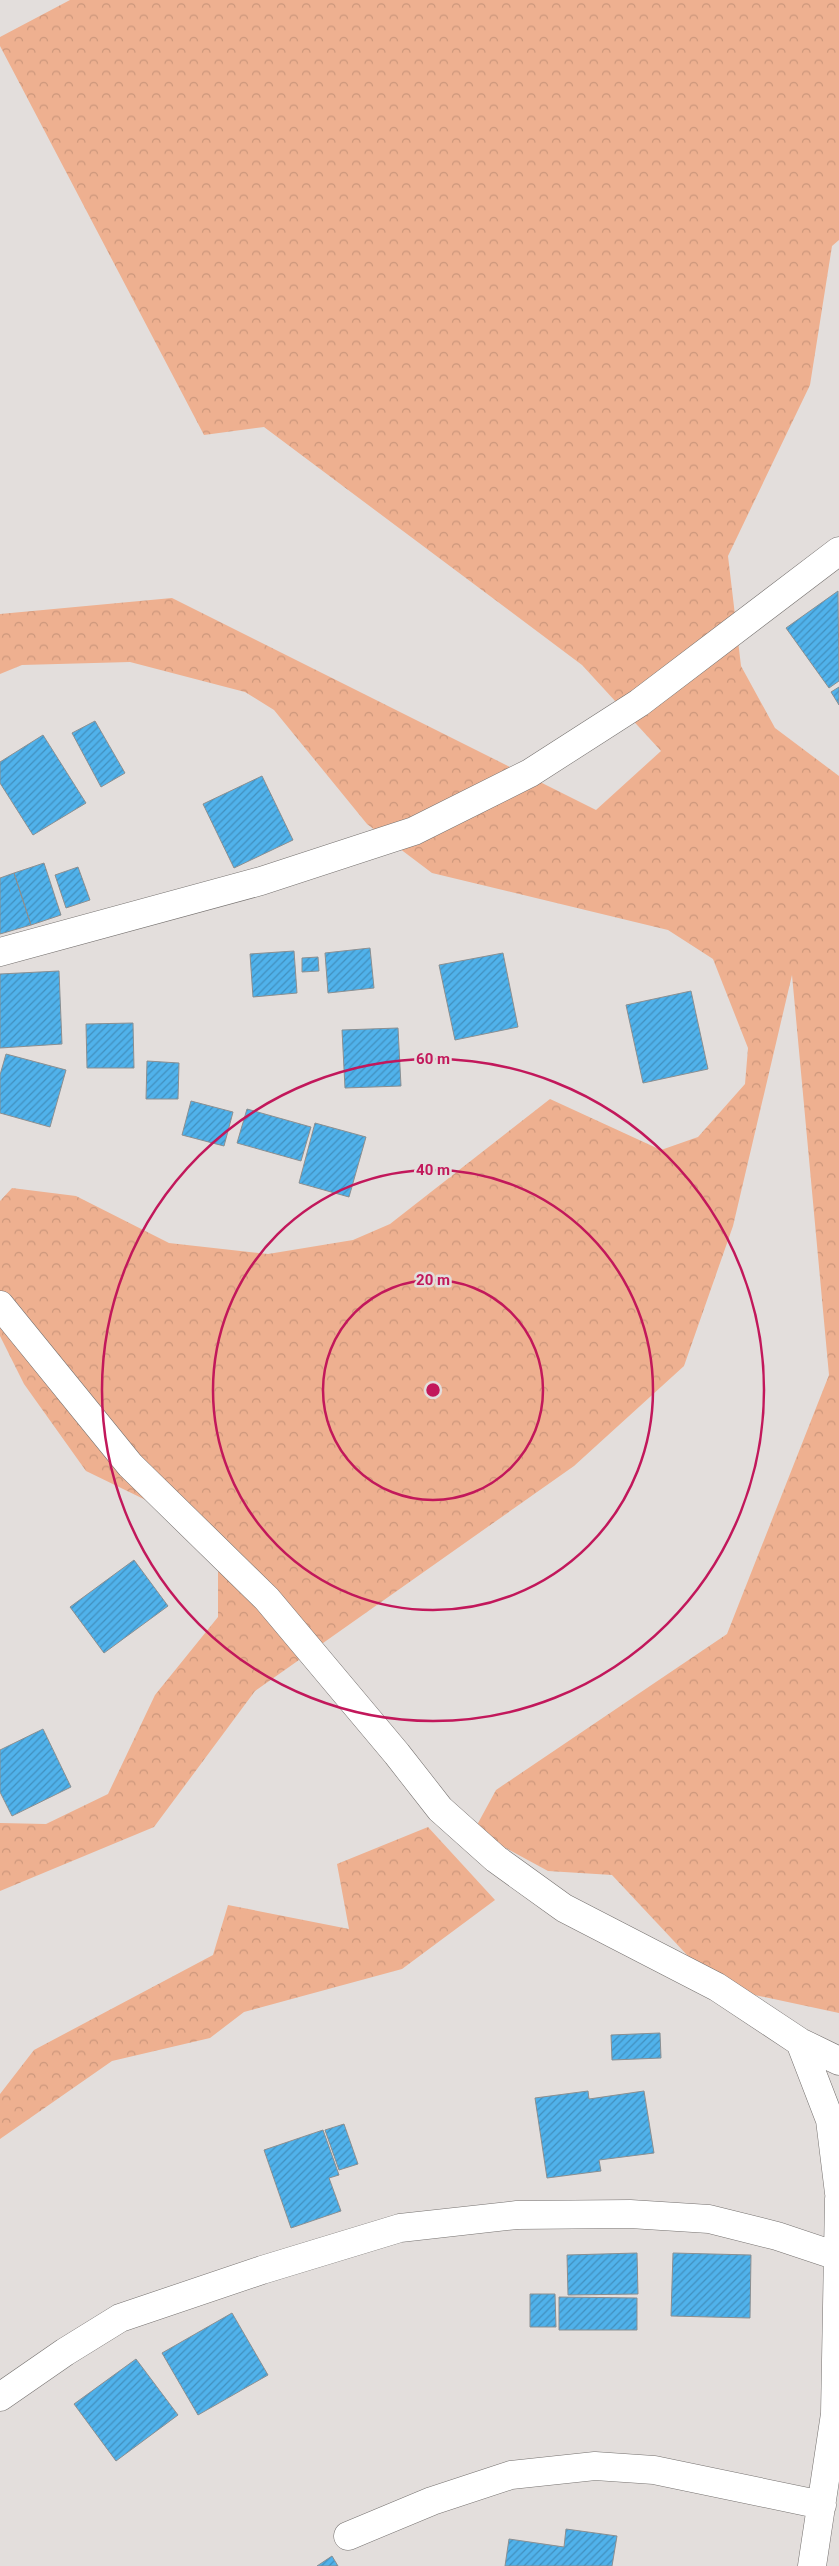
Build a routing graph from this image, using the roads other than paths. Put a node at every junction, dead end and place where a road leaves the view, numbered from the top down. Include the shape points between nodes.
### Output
1 (839, 551) edge
2 (0, 952) edge
3 (0, 1305) edge
4 (800, 2042) junction
5 (839, 2061) edge
6 (839, 2193) edge
7 (839, 2199) edge
8 (838, 2256) junction
9 (0, 2397) edge
10 (822, 2506) junction
11 (348, 2536) dead end
12 (812, 2566) edge

1 - 2 street via 639,703 530,773 414,831 261,881
3 - 4 street via 130,1465 268,1599 440,1809 496,1859 564,1908 717,1987
4 - 5 street
4 - 6 street via 830,2120
7 - 8 street
8 - 9 street via 709,2218 517,2214 400,2228 120,2318
8 - 10 street via 835,2414
10 - 11 street via 654,2470 595,2466 512,2475 432,2502
10 - 12 street

